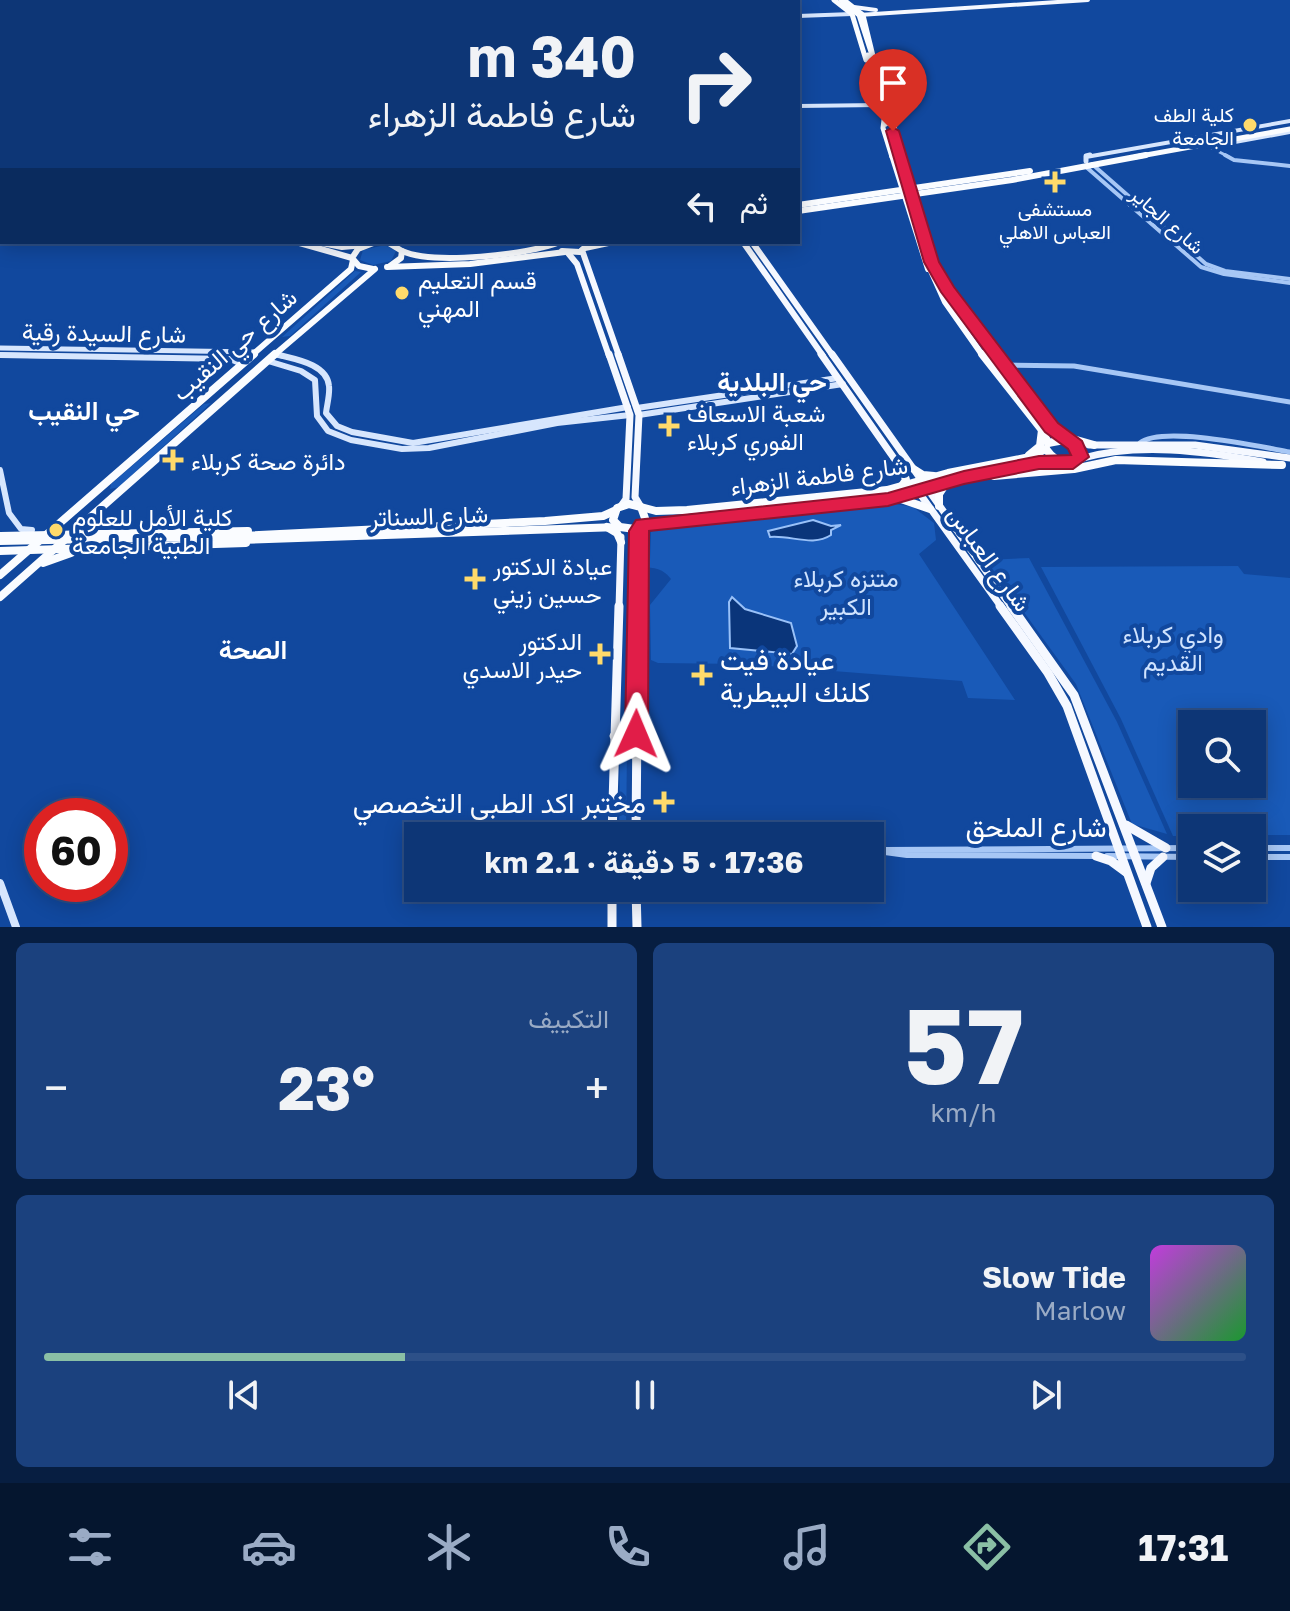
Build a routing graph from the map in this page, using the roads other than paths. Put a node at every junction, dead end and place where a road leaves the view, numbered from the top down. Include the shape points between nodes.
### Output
1 (839, 0) edge
2 (1048, 0) edge
3 (1088, 0) edge
4 (1003, 4) junction
5 (854, 7) junction
6 (882, 11) junction
7 (863, 15) junction
8 (800, 16) edge
9 (852, 17) junction
10 (870, 58) junction
11 (879, 105) junction
12 (800, 106) edge
13 (888, 120) junction
14 (1290, 126) edge
15 (1213, 145) junction
16 (1088, 163) junction
17 (1290, 164) edge
18 (1032, 173) junction
19 (997, 178) dead end
20 (925, 189) junction
21 (915, 190) junction
22 (902, 192) junction
23 (829, 203) dead end
24 (800, 209) edge
25 (800, 209) edge
26 (800, 209) edge
27 (1141, 216) junction
28 (1150, 216) junction
29 (369, 244) edge
30 (555, 244) edge
31 (559, 244) edge
32 (744, 244) edge
33 (753, 244) edge
34 (317, 245) edge
35 (365, 245) junction
36 (401, 247) edge
37 (586, 247) edge
38 (567, 253) junction
39 (352, 262) junction
40 (586, 263) junction
41 (577, 264) junction
42 (387, 267) junction
43 (371, 271) junction
44 (934, 273) junction
45 (1290, 281) edge
46 (272, 338) junction
47 (288, 343) junction
48 (0, 348) edge
49 (32, 349) junction
50 (256, 352) junction
51 (105, 353) junction
52 (275, 354) junction
53 (0, 355) edge
54 (26, 355) junction
55 (268, 361) junction
56 (242, 364) junction
57 (1002, 365) junction
58 (841, 381) junction
59 (204, 397) junction
60 (1290, 402) edge
61 (220, 403) junction
62 (634, 411) junction
63 (1047, 429) junction
64 (1070, 442) junction
65 (1094, 445) junction
66 (1047, 446) junction
67 (633, 450) junction
68 (1290, 455) edge
69 (1018, 459) junction
70 (1079, 459) junction
71 (1064, 462) junction
72 (1286, 466) edge
73 (907, 469) junction
74 (0, 470) edge
75 (939, 475) junction
76 (973, 476) junction
77 (949, 482) junction
78 (106, 483) junction
79 (920, 487) junction
80 (899, 488) junction
81 (123, 489) junction
82 (888, 499) junction
83 (815, 503) junction
84 (804, 504) junction
85 (641, 507) junction
86 (935, 508) junction
87 (4, 510) edge
88 (615, 510) junction
89 (71, 512) junction
90 (92, 517) junction
91 (526, 526) junction
92 (545, 526) junction
93 (644, 526) junction
94 (602, 527) junction
95 (620, 527) junction
96 (32, 530) junction
97 (95, 532) junction
98 (106, 532) junction
99 (73, 533) junction
100 (47, 534) junction
101 (271, 537) junction
102 (621, 542) junction
103 (1, 544) edge
104 (99, 549) junction
105 (54, 550) junction
106 (28, 551) junction
107 (2, 573) edge
108 (25, 574) junction
109 (0, 597) edge
110 (613, 733) junction
111 (636, 734) junction
112 (612, 756) junction
113 (635, 757) junction
114 (612, 822) edge
115 (636, 822) edge
116 (1123, 822) junction
117 (1266, 848) edge
118 (1290, 848) edge
119 (1178, 850) edge
120 (884, 851) edge
121 (985, 852) junction
122 (1120, 852) junction
123 (1134, 852) junction
124 (1164, 852) junction
125 (1178, 854) edge
126 (1096, 856) junction
127 (1266, 857) edge
128 (1290, 857) edge
129 (1128, 875) junction
130 (0, 883) edge
131 (1146, 885) junction
132 (612, 902) edge
133 (636, 902) edge
134 (16, 927) edge
135 (612, 927) edge
136 (637, 927) edge
137 (1147, 927) edge
138 (1162, 927) edge

1 - 5 highway
1 - 9 highway
1 - 10 highway, bridge via 857,15
2 - 4 main road
3 - 4 main road
4 - 6 main road
4 - 7 main road
5 - 6 main road
5 - 7 highway
6 - 7 main road
7 - 9 main road
7 - 10 highway
8 - 9 main road
9 - 10 highway
10 - 11 highway
10 - 13 highway
11 - 12 main road
11 - 13 highway
13 - 21 highway
13 - 22 highway via 883,128
13 - 44 highway, bridge
14 - 15 highway
14 - 15 main road
14 - 16 highway
15 - 16 highway
15 - 17 street via 1238,161
16 - 18 highway
16 - 27 street, شارع الجاير
16 - 28 street, شارع الجاير
18 - 19 highway
18 - 20 highway
20 - 21 highway
20 - 21 highway
21 - 22 highway
21 - 44 highway
22 - 24 highway via 888,190
22 - 25 highway
22 - 44 highway via 923,261
23 - 26 highway
27 - 28 street
27 - 45 street, شارع الجاير via 1208,270
28 - 45 street, شارع الجاير via 1206,264
29 - 35 highway
30 - 36 highway via 454,257 410,256
31 - 38 highway
32 - 58 main road, شارع العباس
33 - 73 main road, شارع العباس
34 - 35 main road
34 - 39 main road
35 - 39 highway, شارع حي النقيب
36 - 42 highway via 401,258
37 - 38 highway
37 - 40 main road
38 - 41 main road
38 - 42 highway
39 - 43 highway
39 - 46 highway, شارع حي النقيب
40 - 41 main road
40 - 62 main road
41 - 62 main road
42 - 43 highway
43 - 47 highway, شارع حي النقيب
44 - 57 highway
44 - 63 highway via 955,315
46 - 47 highway
46 - 50 highway, شارع حي النقيب
47 - 52 highway, شارع حي النقيب
48 - 49 main road, شارع السيدة رقية
49 - 51 main road, شارع السيدة رقية
49 - 54 main road
50 - 51 main road, شارع السيدة رقية
50 - 56 highway, شارع حي النقيب
51 - 54 main road, شارع السيدة رقية
51 - 56 main road, شارع السيدة رقية via 233,359
52 - 55 highway, شارع حي النقيب
52 - 62 main road via 325,375 326,413 337,426 394,441 432,441 559,416
53 - 54 main road, شارع السيدة رقية
55 - 61 highway, شارع حي النقيب
55 - 62 main road via 315,380 317,416 328,431 402,449
56 - 59 highway, شارع حي النقيب
57 - 60 street via 1074,366
57 - 63 highway
58 - 62 main road
58 - 73 main road, شارع العباس
59 - 61 highway
59 - 78 highway, شارع حي النقيب
61 - 81 highway, شارع حي النقيب
62 - 67 main road
63 - 64 highway
63 - 65 highway
63 - 66 highway
63 - 69 highway via 1040,446
64 - 65 main road
64 - 66 highway, شارع فاطمة الزهراء via 1057,440
64 - 70 highway via 1080,451
65 - 68 main road via 1219,447
66 - 69 highway, شارع فاطمة الزهراء via 1043,453
66 - 71 highway via 1054,459
67 - 85 main road via 635,497
67 - 88 main road via 626,499
69 - 75 highway, شارع فاطمة الزهراء
70 - 71 highway, شارع فاطمة الزهراء
70 - 72 main road via 1176,452
71 - 76 highway, شارع فاطمة الزهراء
72 - 76 highway via 1116,460 1074,469
73 - 75 highway
73 - 79 main road, شارع العباس
73 - 80 highway
74 - 87 main road
75 - 79 highway, شارع فاطمة الزهراء
76 - 77 highway, شارع فاطمة الزهراء
77 - 79 highway, شارع فاطمة الزهراء
77 - 86 highway
78 - 81 highway via 107,492
78 - 89 highway, شارع حي النقيب
79 - 80 highway, شارع فاطمة الزهراء
79 - 82 highway, شارع فاطمة الزهراء
79 - 86 main road, شارع العباس
80 - 83 highway, شارع فاطمة الزهراء
81 - 90 highway, شارع حي النقيب
82 - 83 highway, شارع فاطمة الزهراء
82 - 86 highway
83 - 84 highway, شارع فاطمة الزهراء
84 - 85 highway, شارع فاطمة الزهراء via 670,511
84 - 93 highway, شارع فاطمة الزهراء
85 - 88 highway, شارع فاطمة الزهراء
85 - 93 highway via 647,518
86 - 116 main road, شارع العباس via 1074,695
86 - 122 main road, شارع العباس via 1067,706
87 - 96 main road via 21,529
88 - 92 highway, شارع السناتر
88 - 95 highway via 613,520
89 - 96 highway
89 - 100 highway
90 - 97 highway via 87,526
90 - 99 highway, شارع حي النقيب
91 - 92 highway, شارع السناتر
91 - 101 highway, شارع السناتر
91 - 101 highway, شارع السناتر via 493,520
92 - 94 highway, شارع السناتر
93 - 95 highway, شارع فاطمة الزهراء
93 - 111 main road
94 - 95 highway, شارع السناتر
94 - 102 highway via 614,530
95 - 102 main road
96 - 103 highway
97 - 98 highway
97 - 99 highway
98 - 101 highway via 188,529
98 - 104 highway via 92,540
99 - 100 highway
99 - 105 highway, شارع حي النقيب
100 - 103 highway
100 - 106 highway
101 - 103 highway, شارع السناتر, bridge
101 - 104 highway
102 - 110 main road
103 - 106 highway
103 - 107 highway via 11,559
104 - 105 highway
104 - 108 highway via 59,556
105 - 106 highway
105 - 108 highway, شارع حي النقيب
106 - 107 highway
108 - 109 highway
110 - 111 main road via 624,742
110 - 112 main road
111 - 113 main road
112 - 113 main road via 626,749
112 - 114 main road
113 - 115 main road
116 - 123 main road, شارع العباس
116 - 124 main road
117 - 118 street
119 - 124 street, شارع الملحق
120 - 121 street
121 - 122 street, شارع الملحق
121 - 126 street, شارع الملحق
122 - 123 street, شارع الملحق
122 - 126 street, شارع الملحق
122 - 129 main road, شارع العباس
123 - 124 street, شارع الملحق
123 - 131 main road, شارع العباس
124 - 125 street, شارع الملحق
124 - 131 main road
126 - 129 main road
127 - 128 street
129 - 137 main road, شارع العباس
130 - 134 main road
131 - 138 main road, شارع العباس
132 - 135 main road
133 - 136 main road

